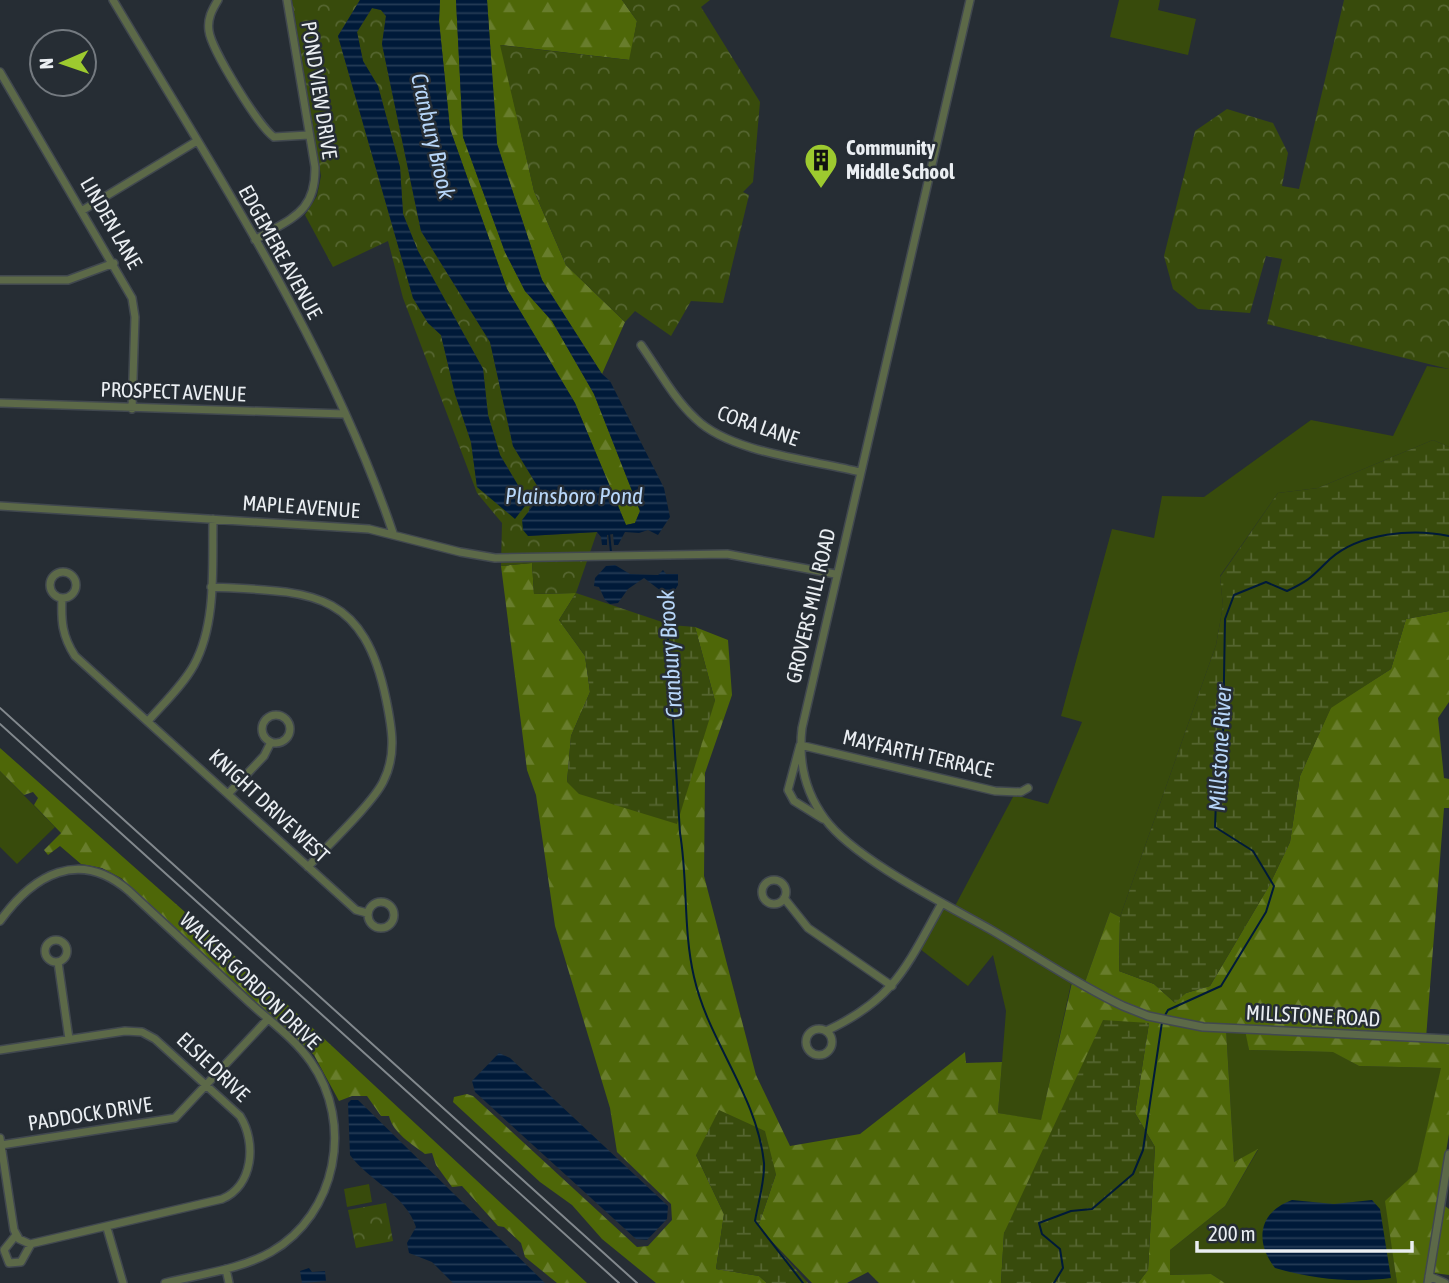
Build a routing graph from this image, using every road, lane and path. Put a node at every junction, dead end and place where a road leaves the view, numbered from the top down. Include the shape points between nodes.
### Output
1 (113, 0) edge
2 (218, 0) edge
3 (287, 0) edge
4 (970, 0) edge
5 (0, 72) edge
6 (309, 135) junction
7 (197, 141) junction
8 (83, 210) junction
9 (255, 240) junction
10 (114, 262) junction
11 (0, 280) edge
12 (641, 345) dead end
13 (0, 403) edge
14 (132, 409) junction
15 (345, 414) junction
16 (860, 471) junction
17 (0, 506) edge
18 (214, 519) junction
19 (393, 533) junction
20 (835, 574) junction
21 (211, 587) junction
22 (62, 598) dead end
23 (149, 720) junction
24 (271, 742) dead end
25 (800, 745) junction
26 (1028, 788) dead end
27 (229, 793) junction
28 (826, 821) junction
29 (308, 867) junction
30 (785, 898) dead end
31 (942, 904) junction
32 (368, 913) dead end
33 (0, 921) edge
34 (58, 962) dead end
35 (892, 986) junction
36 (268, 1019) junction
37 (1175, 1022) joint
38 (826, 1031) dead end
39 (69, 1039) junction
40 (1449, 1039) edge
41 (0, 1049) edge
42 (208, 1087) junction
43 (1, 1142) edge
44 (1449, 1154) edge
45 (107, 1228) junction
46 (16, 1235) junction
47 (31, 1244) junction
48 (226, 1269) junction
49 (1428, 1280) edge
50 (123, 1283) edge
51 (164, 1283) edge
52 (229, 1283) edge
53 (1445, 1283) edge

1 - 7 street, EDGEMERE AVENUE
2 - 6 street via 210,14 211,40 261,125 274,137
3 - 6 street, POND VIEW DRIVE
4 - 16 street, GROVERS MILL ROAD
5 - 8 street, LINDEN LANE
6 - 9 street, POND VIEW DRIVE via 315,180 308,206
7 - 8 street
7 - 9 street, EDGEMERE AVENUE
8 - 10 street, LINDEN LANE
9 - 15 street, EDGEMERE AVENUE
10 - 11 street via 68,280
10 - 14 street, LINDEN LANE via 132,298 135,317
12 - 16 street, CORA LANE via 690,413 705,426 773,453
13 - 14 street, PROSPECT AVENUE
14 - 15 street, PROSPECT AVENUE
15 - 19 street, EDGEMERE AVENUE
16 - 20 street, GROVERS MILL ROAD
17 - 18 street, MAPLE AVENUE
18 - 19 street, MAPLE AVENUE
18 - 21 street
19 - 20 street, MAPLE AVENUE via 495,558 727,554
20 - 25 street, GROVERS MILL ROAD
21 - 23 street via 209,616 194,665
21 - 29 street via 302,594 324,601 357,624 379,666 391,723 391,766 382,786
22 - 23 street, KNIGHT DRIVE WEST via 61,624 75,656
23 - 27 street, KNIGHT DRIVE WEST
24 - 27 street
25 - 26 street, MAYFARTH TERRACE via 995,790 1021,792
25 - 28 street, GROVERS MILL ROAD via 807,784
25 - 28 street via 788,790 794,801
27 - 29 street, KNIGHT DRIVE WEST
28 - 31 street, GROVERS MILL ROAD via 850,843
29 - 32 street, KNIGHT DRIVE WEST via 356,910
30 - 35 street via 808,928
31 - 35 street
31 - 37 street, GROVERS MILL ROAD via 1101,996
33 - 36 street, WALKER GORDON DRIVE via 23,892 47,876 76,870 104,876 129,891
34 - 39 street
35 - 38 street via 864,1012
36 - 42 street, PADDOCK DRIVE
36 - 48 street, WALKER GORDON DRIVE via 305,1054 323,1085 333,1115 335,1153 326,1186 306,1222 270,1252
37 - 40 street, MILLSTONE ROAD via 1251,1031
39 - 41 street, ELSIE DRIVE
39 - 42 street, ELSIE DRIVE via 142,1032
42 - 43 street, PADDOCK DRIVE via 183,1113 170,1119
42 - 45 street, ELSIE DRIVE via 245,1125 249,1164 242,1184 222,1199
43 - 46 street, ELSIE DRIVE
44 - 49 street
45 - 47 street, ELSIE DRIVE
45 - 50 street
46 - 47 street
46 - 47 street, ELSIE DRIVE via 4,1250 9,1263 21,1262
48 - 51 street, WALKER GORDON DRIVE
48 - 52 street
49 - 53 street

